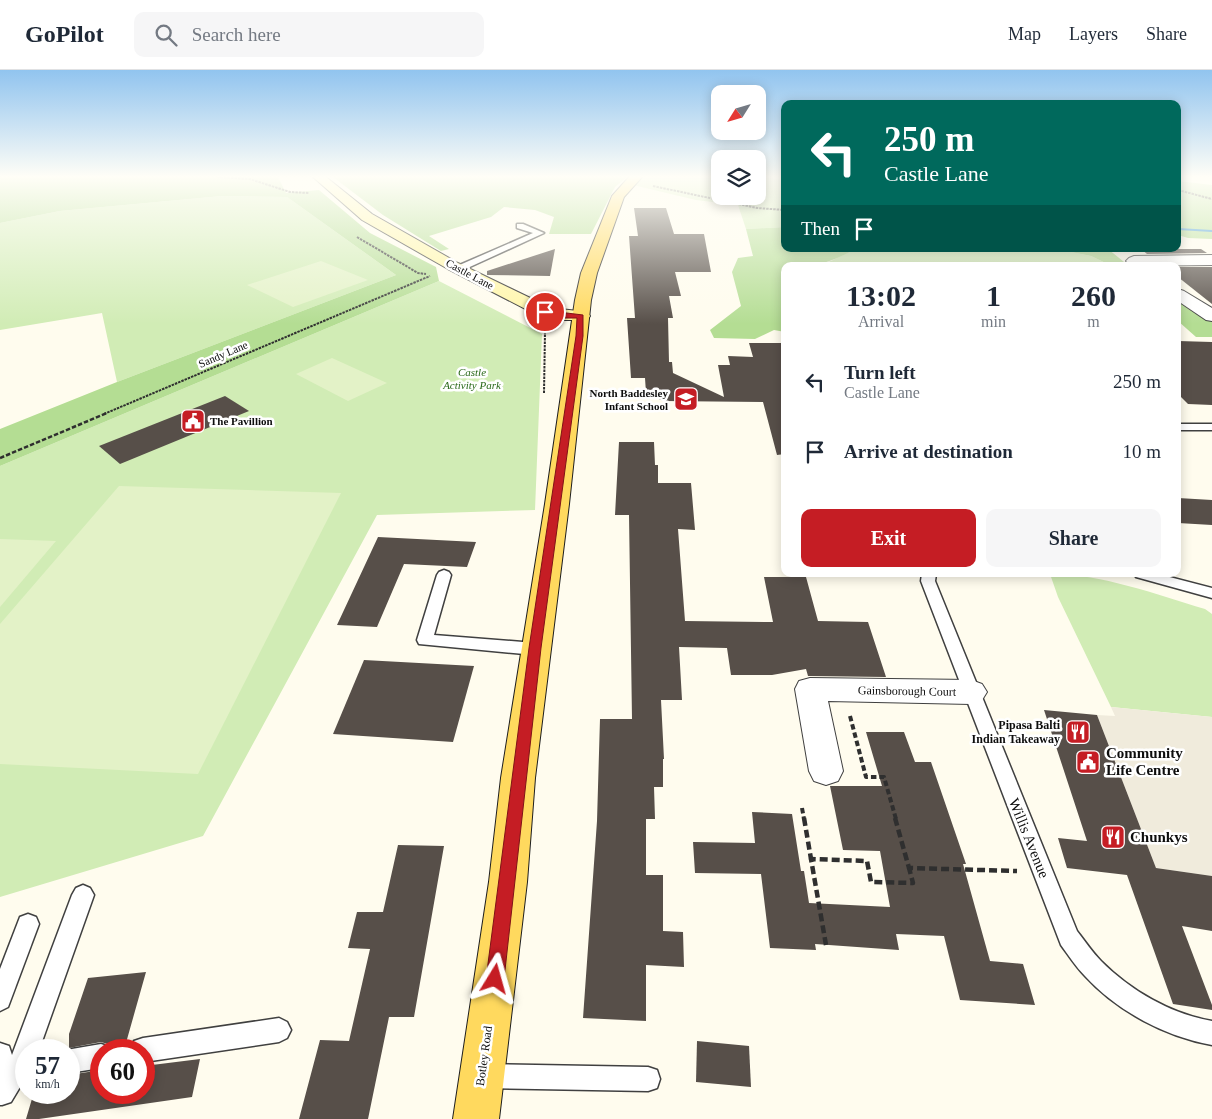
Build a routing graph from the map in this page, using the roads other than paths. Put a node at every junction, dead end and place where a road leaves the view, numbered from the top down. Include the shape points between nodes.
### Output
1 (382, 226) edge
2 (520, 226) dead end
3 (607, 226) edge
4 (1212, 260) edge
5 (1135, 262) edge
6 (458, 269) junction
7 (1181, 296) edge
8 (581, 316) junction
9 (1212, 316) edge
10 (1181, 427) edge
11 (1212, 427) edge
12 (444, 575) dead end
13 (929, 577) edge
14 (1152, 577) edge
15 (1212, 593) edge
16 (535, 648) junction
17 (971, 692) junction
18 (826, 771) dead end
19 (83, 895) dead end
20 (28, 924) dead end
21 (0, 999) edge
22 (279, 1030) dead end
23 (1212, 1033) edge
24 (26, 1039) edge
25 (155, 1048) edge
26 (15, 1066) edge
27 (482, 1076) junction
28 (648, 1079) dead end
29 (1, 1094) edge
30 (476, 1119) edge

1 - 6 street, Castle Lane
2 - 6 lane via 540,233
3 - 8 main road, Botley Road via 589,273
4 - 5 street
6 - 8 street, Castle Lane via 545,312
7 - 9 street
8 - 16 main road, Botley Road
10 - 11 lane
12 - 16 lane via 424,640
13 - 17 lane, Willis Avenue
14 - 15 lane
16 - 27 main road, Botley Road
17 - 18 street, Gainsborough Court via 810,689
17 - 23 lane, Willis Avenue via 1069,938 1093,970 1126,997 1164,1018
19 - 24 lane
20 - 21 lane
22 - 25 lane
26 - 29 lane
27 - 28 lane
27 - 30 main road, Botley Road

